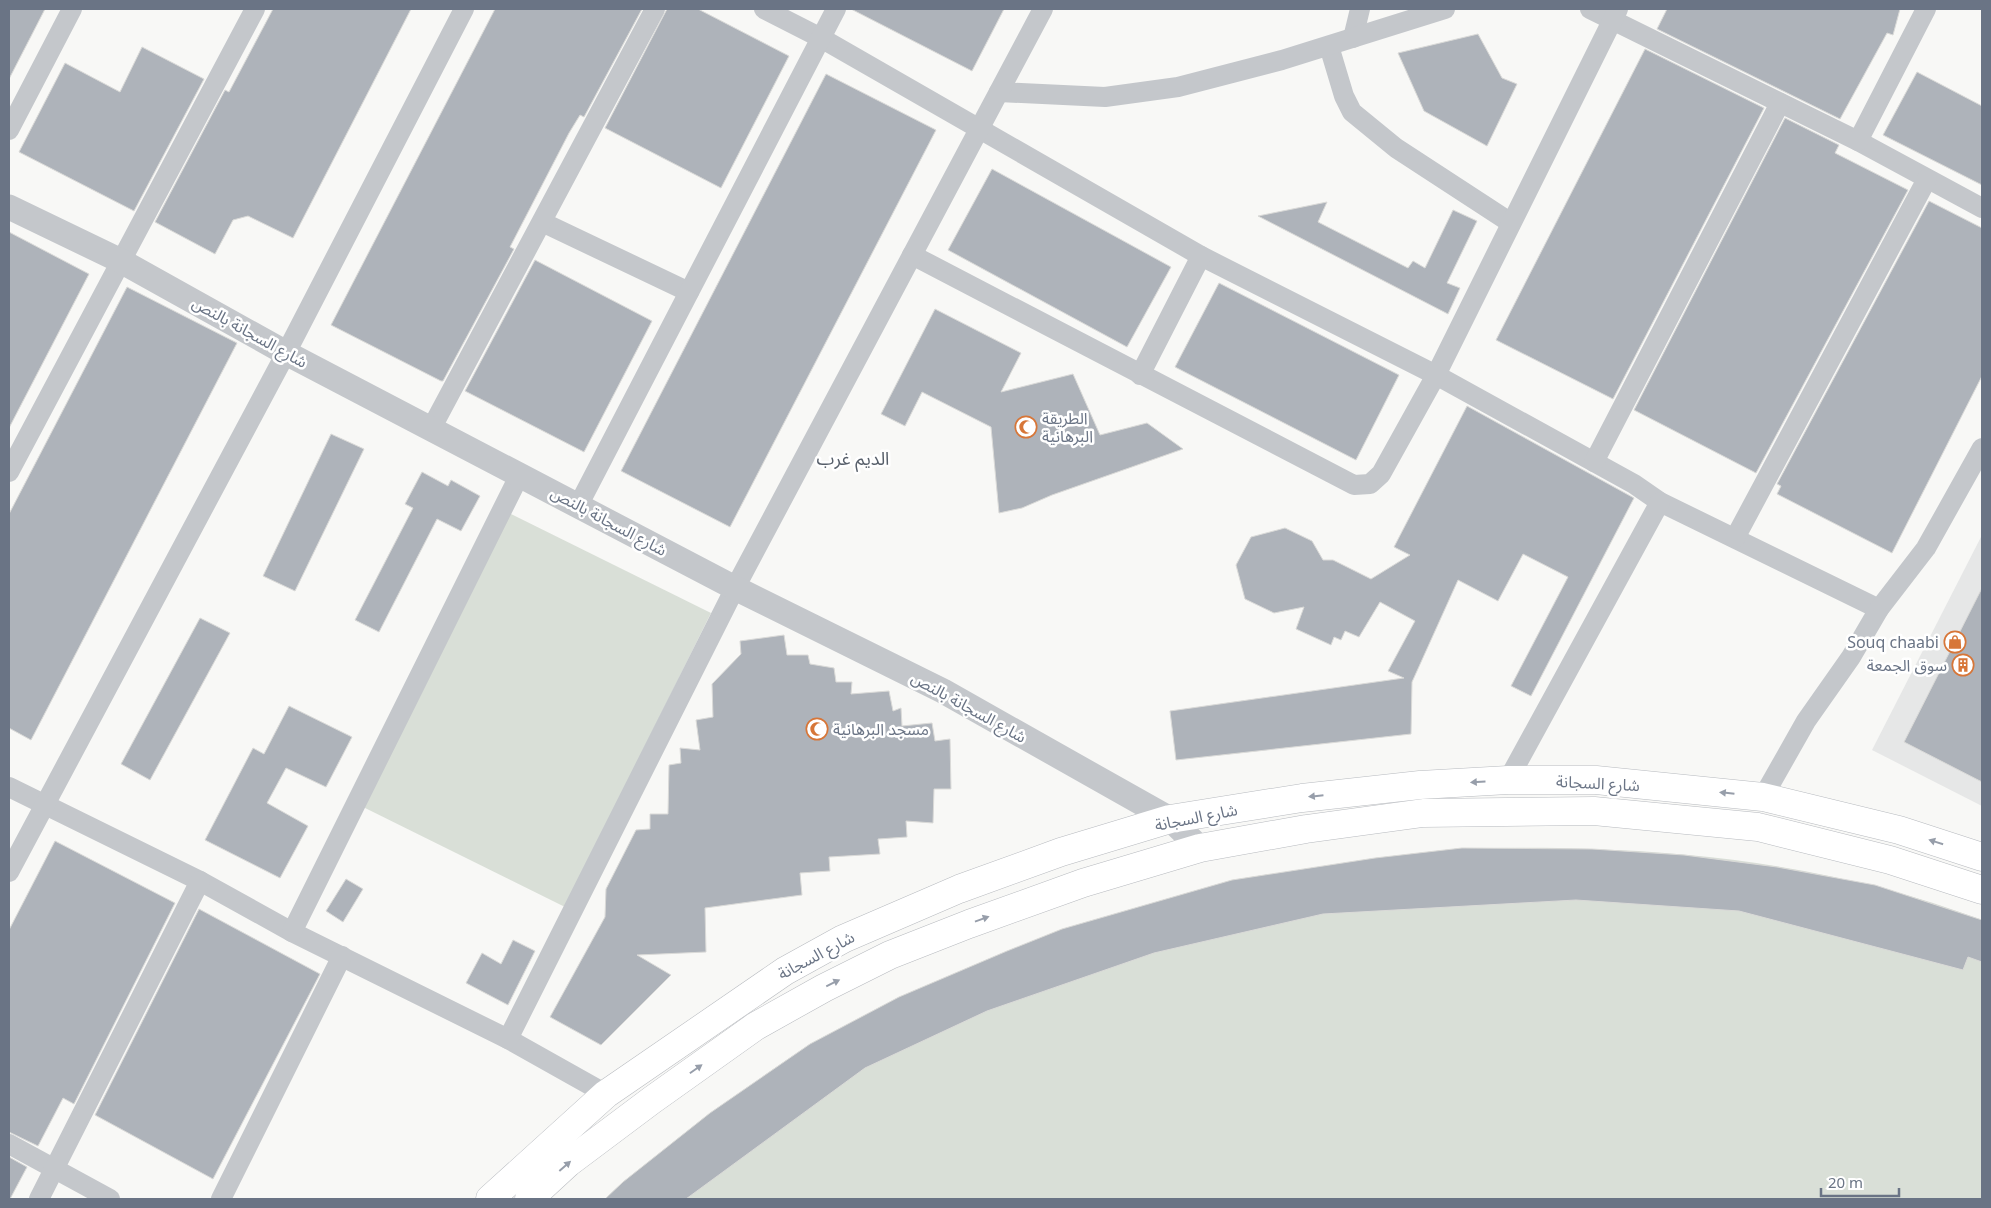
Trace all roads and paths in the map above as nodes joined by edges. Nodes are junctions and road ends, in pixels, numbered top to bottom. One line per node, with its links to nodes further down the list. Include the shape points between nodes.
1 (72, 9): 18 (street)
2 (255, 9): 28 (street)
3 (464, 9): 30 (street)
4 (655, 9): 24 (street)
5 (764, 9): 13 (street)
6 (836, 9): 13 (street)
7 (1043, 9): 16 (street)
8 (1360, 9): 14 (street)
9 (1446, 9): 14 (street)
10 (1590, 9): 12 (street)
11 (1926, 9): 20 (street)
12 (1616, 14): 17 (street); 25 (street)
13 (821, 38): 19 (street); 29 (street)
14 (1353, 38): 15 (street)
15 (1328, 46): 16 (street, via 1213,79 1154,92 1104,97); 25 (street, via 1352,112 1396,148)
16 (998, 92): 19 (street)
17 (1780, 103): 20 (street); 35 (street)
18 (9, 130)
19 (979, 131): 26 (street); 27 (street)
20 (1858, 141): 21 (street)
21 (1927, 179): 23 (street); 40 (street)
22 (9, 207): 28 (street, شارع السجانة بالنص)
23 (1982, 208)
24 (542, 222): 29 (street); 33 (street)
25 (1511, 223): 32 (street)
26 (912, 255): 31 (street); 41 (street)
27 (1201, 256): 31 (street); 32 (street)
28 (121, 261): 30 (street, شارع السجانة بالنص); 36 (street)
29 (689, 292): 39 (street)
30 (286, 352): 33 (street, شارع السجانة بالنص); 46 (street)
31 (1140, 375): 32 (street, via 1354,485 1370,484 1381,474)
32 (1436, 375): 35 (street)
33 (431, 429): 37 (street, شارع السجانة بالنص)
34 (1982, 448): 42 (street, via 1926,548)
35 (1594, 462): 38 (street)
36 (9, 472)
37 (520, 474): 39 (street, شارع السجانة بالنص); 53 (street)
38 (1660, 502): 40 (street); 43 (street)
39 (578, 506): 41 (street, شارع السجانة بالنص)
40 (1735, 538): 42 (street)
41 (735, 588): 47 (street, شارع السجانة بالنص, via 943,691); 55 (street)
42 (1879, 610): 45 (street, via 1806,721)
43 (1508, 780): 45 (main road, شارع السجانة, one-way to 43, via 1596,780); 47 (main road, شارع السجانة, one-way to 47, via 1420,785 1302,798)
44 (9, 787): 46 (street)
45 (1763, 797): 49 (main road, شارع السجانة, one-way to 45, via 1899,830)
46 (45, 804): 50 (street); 51 (street)
47 (1170, 819): 48 (street, شارع السجانة بالنص); 56 (main road, شارع السجانة, via 1061,852 959,889 843,939 776,976)
48 (1200, 848): 52 (main road, شارع السجانة, via 1423,813 1594,811 1758,827 1890,860); 63 (main road, شارع السجانة, one-way to 48, via 568,1163 652,1100 756,1026 824,988 890,955 969,924 1083,883)
49 (1982, 857)
50 (9, 872)
51 (200, 881): 53 (street); 58 (street)
52 (1982, 890)
53 (292, 932): 54 (street)
54 (342, 956): 55 (street); 62 (street)
55 (508, 1040): 56 (street)
56 (606, 1094): 59 (main road, شارع السجانة)
57 (9, 1144): 58 (street)
58 (56, 1168): 60 (street); 61 (street)
59 (495, 1193)
60 (39, 1199)
61 (110, 1199)
62 (221, 1199)
63 (529, 1199)

